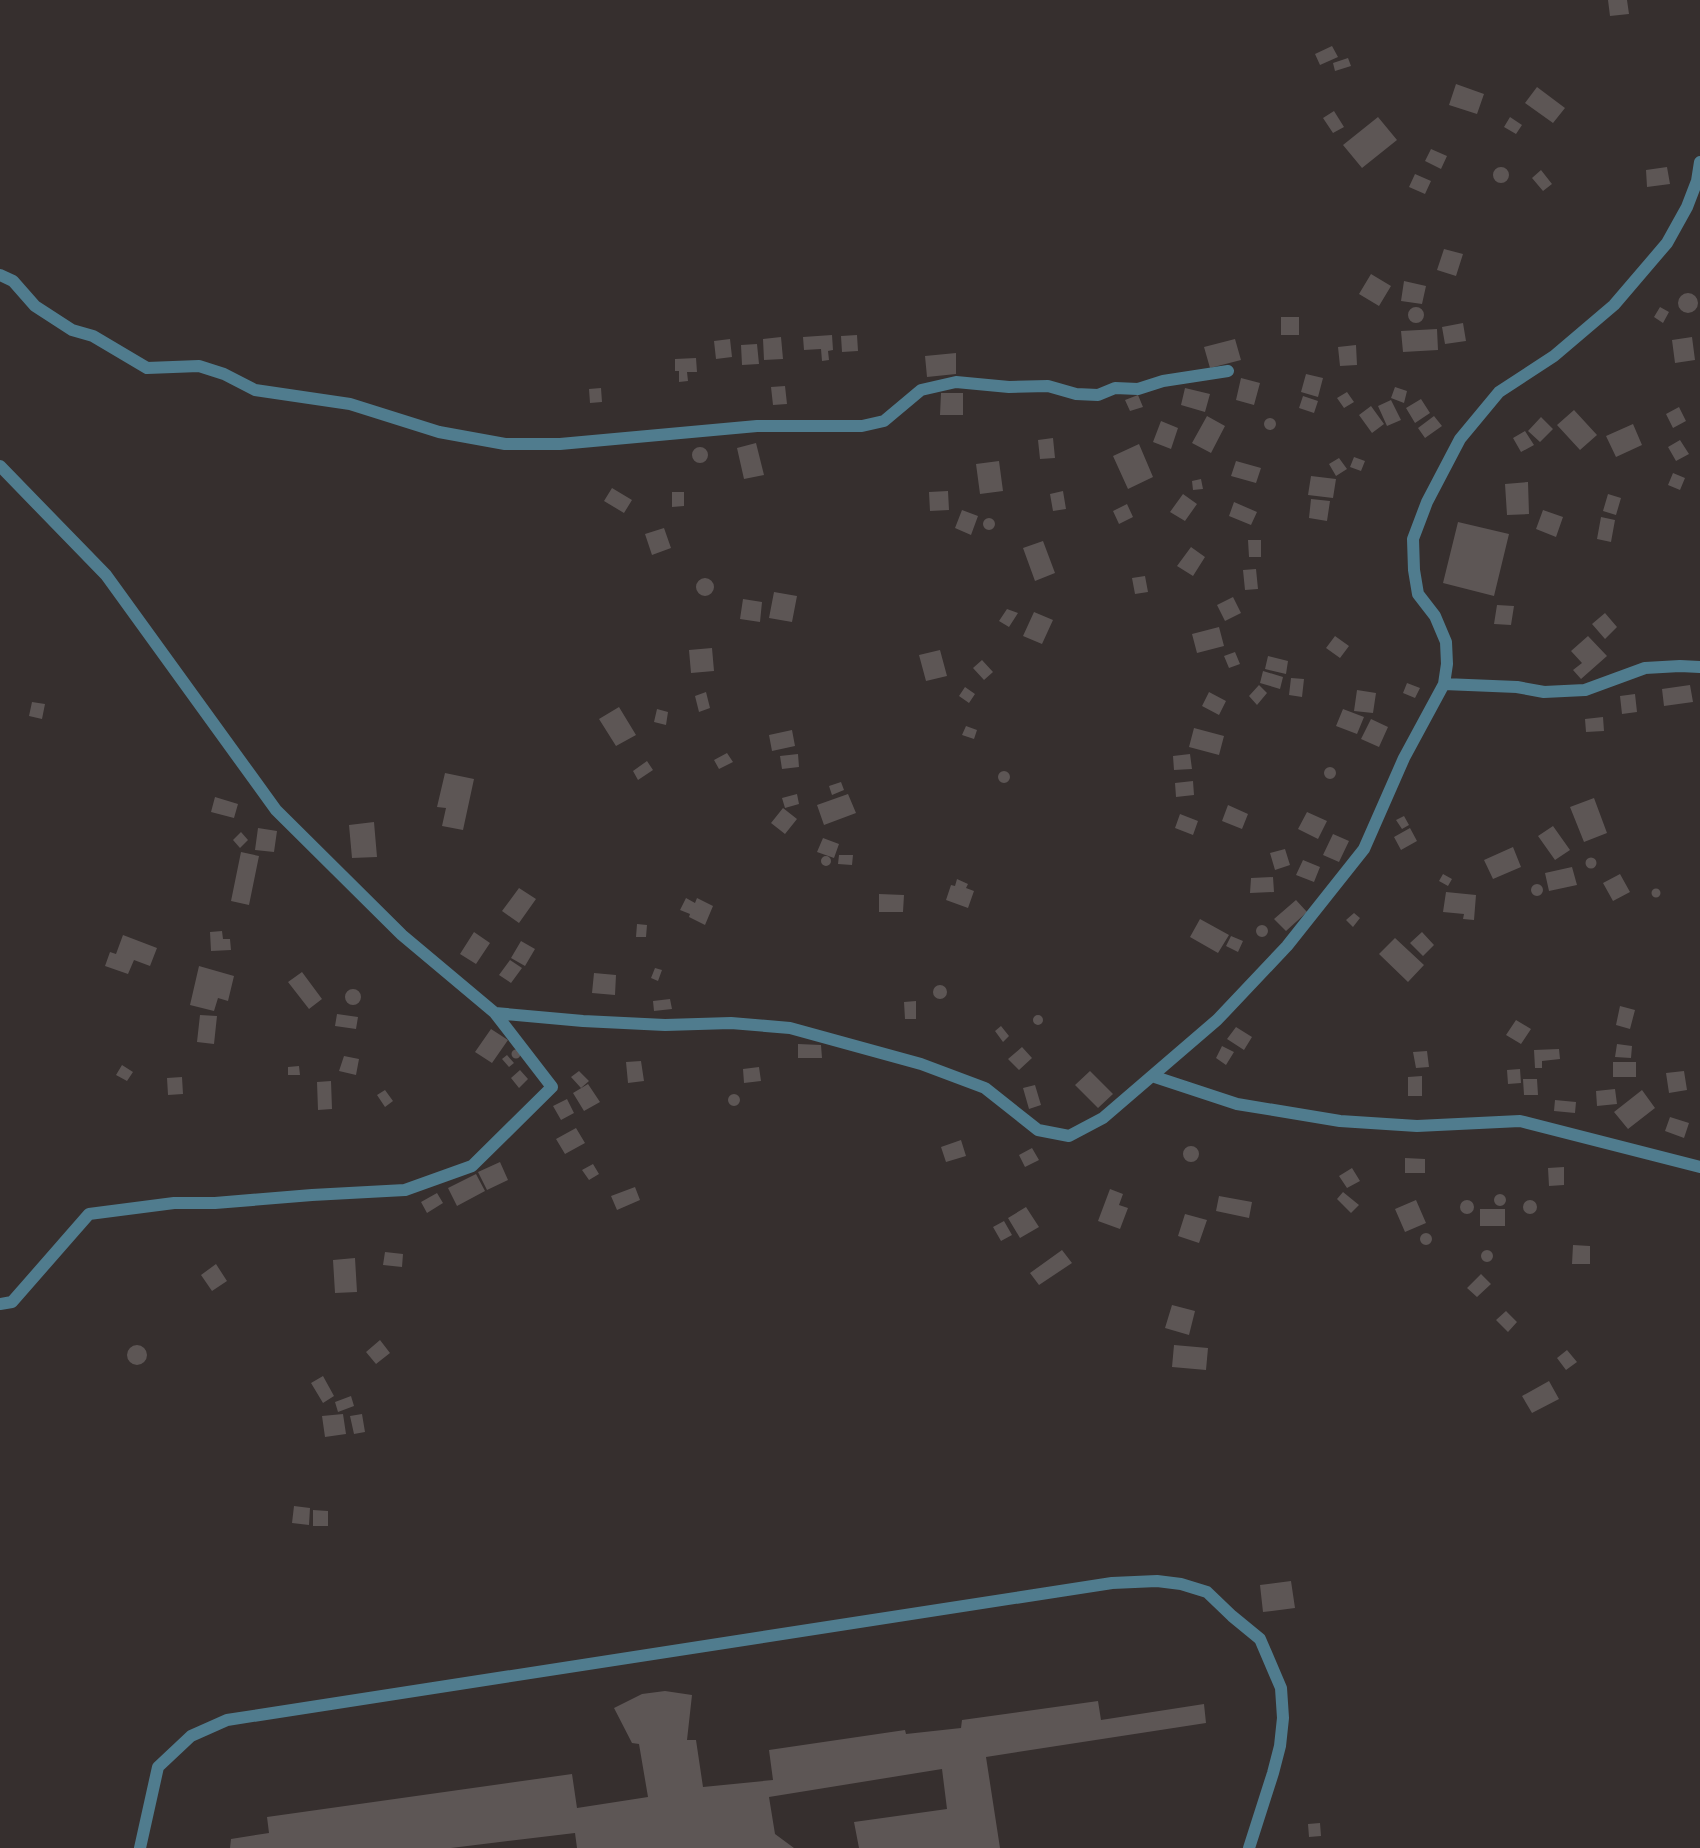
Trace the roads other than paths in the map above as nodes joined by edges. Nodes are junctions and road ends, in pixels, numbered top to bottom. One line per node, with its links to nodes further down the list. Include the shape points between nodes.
1 (1700, 162): 6 (street, via 1688,207 1667,243 1614,305 1554,356 1499,392 1460,439 1426,501 1413,539 1414,570 1418,594 1435,616 1446,642)
2 (0, 274): 3 (street, via 13,280 35,306 72,330 93,336 147,368 199,366 255,390 350,404 439,432 505,444 560,444 757,426 862,426 884,421 921,390 956,382 1048,386 1098,395 1115,388 1138,389)
3 (1228, 370)
4 (0, 466): 7 (street, via 106,574 276,810 402,935)
5 (1700, 667): 6 (street, via 1645,668 1585,690 1544,692)
6 (1444, 684): 8 (street, via 1404,758 1364,849 1287,946 1217,1020)
7 (495, 1013): 8 (street, via 583,1021 731,1023 790,1028 921,1064 985,1088 1038,1130 1069,1136 1103,1118); 10 (street, via 552,1087 471,1166 405,1190 174,1203 89,1214 12,1302)
8 (1152, 1076): 9 (street, via 1237,1104 1340,1121 1417,1126 1520,1121)
9 (1700, 1167)
10 (0, 1304)
11 (141, 1848): 12 (street, via 158,1767 191,1736 227,1720 1112,1583 1157,1581 1207,1592 1260,1639 1281,1688 1280,1746)
12 (1249, 1848)

